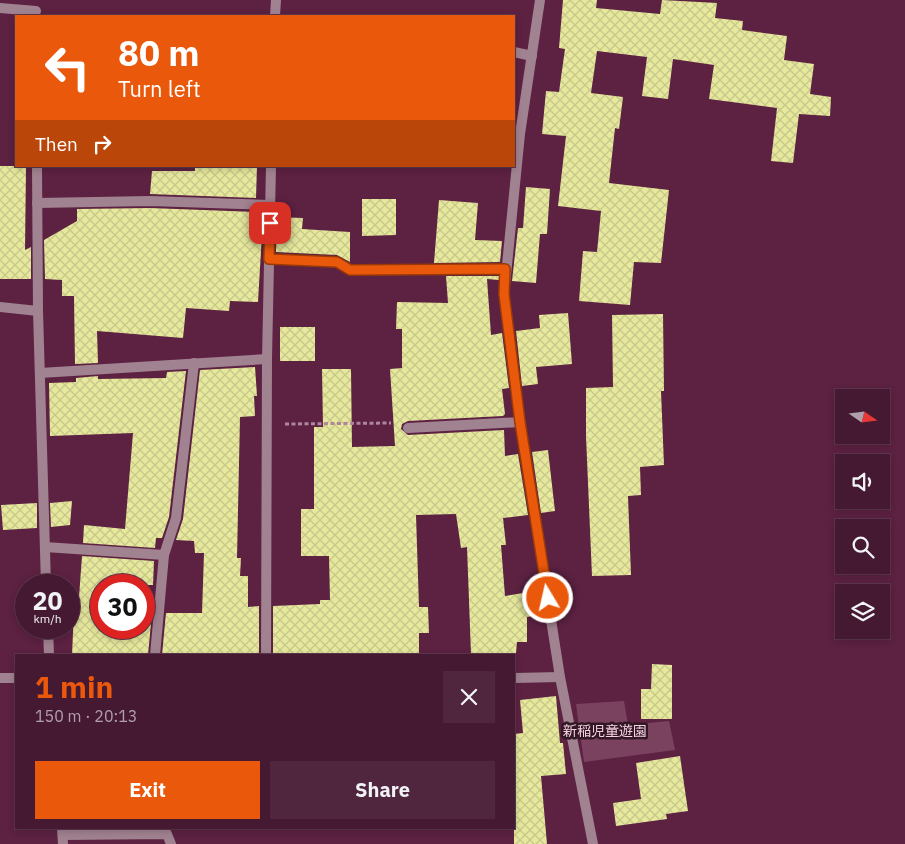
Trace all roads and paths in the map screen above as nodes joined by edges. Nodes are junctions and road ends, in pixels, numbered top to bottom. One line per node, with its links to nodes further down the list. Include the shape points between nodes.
1 (36, 0): 5 (street)
2 (276, 0): 6 (street)
3 (540, 0): 8 (street)
4 (0, 8): 5 (street)
5 (36, 14)
6 (275, 15)
7 (515, 52): 8 (street)
8 (532, 56): 14 (street)
9 (37, 167): 11 (street)
10 (271, 167): 12 (street)
11 (37, 203): 12 (street, via 150,201); 16 (street)
12 (270, 206): 13 (street)
13 (269, 259): 14 (street, via 337,262 350,270); 17 (street)
14 (505, 269): 20 (street, via 504,294)
15 (0, 307): 16 (street)
16 (38, 311): 19 (street)
17 (267, 359): 18 (street); 21 (street)
18 (194, 363): 19 (street); 24 (street, via 176,518)
19 (40, 373): 23 (street)
20 (520, 422): 22 (street); 30 (street)
21 (268, 424): 22 (path, via 400,424); 29 (street)
22 (408, 428)
23 (45, 548): 24 (street); 25 (street)
24 (164, 555): 28 (street)
25 (46, 574)
26 (48, 639): 27 (street)
27 (48, 654)
28 (156, 654)
29 (266, 654)
30 (560, 677): 33 (street); 36 (street)
31 (0, 678): 32 (street)
32 (15, 678)
33 (515, 678)
34 (63, 835): 35 (street, via 167,834)
35 (171, 844)
36 (593, 844)

